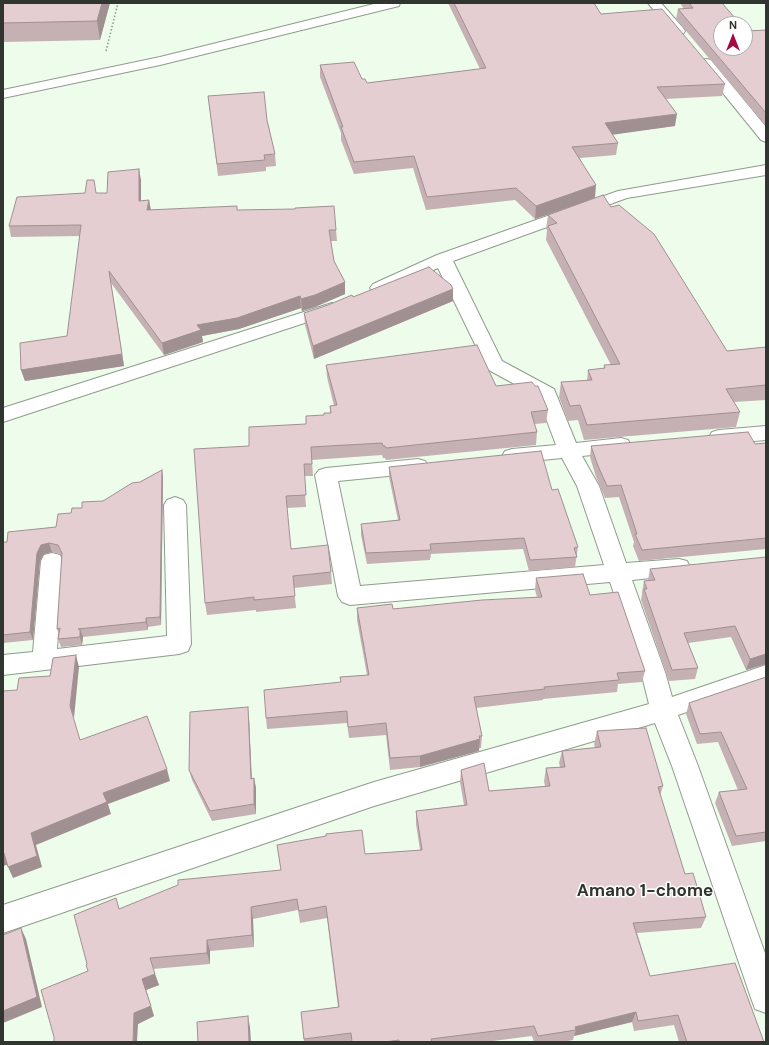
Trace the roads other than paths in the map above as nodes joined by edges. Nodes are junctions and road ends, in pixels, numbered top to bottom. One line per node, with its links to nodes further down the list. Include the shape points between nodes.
1 (394, 3): 5 (street, via 269,35)
2 (654, 3): 3 (street)
3 (688, 42)
4 (698, 54): 6 (street)
5 (3, 94)
6 (766, 137)
7 (766, 170): 8 (street, via 624,194)
8 (444, 259): 9 (street, via 322,312); 13 (street, via 494,365 547,393)
9 (3, 415)
10 (766, 433): 11 (street)
11 (703, 438)
12 (639, 444): 13 (street)
13 (568, 450): 14 (street); 19 (street, via 588,486)
14 (490, 458)
15 (435, 464): 19 (street, via 326,476 350,596)
16 (175, 505): 20 (street, via 179,644)
17 (52, 561): 20 (street)
18 (696, 565): 19 (street)
19 (619, 573): 23 (street, via 653,672)
20 (44, 660): 21 (street)
21 (3, 665)
22 (766, 675): 23 (street)
23 (663, 710): 24 (street, via 374,794); 25 (street)
24 (3, 919)
25 (766, 998)

